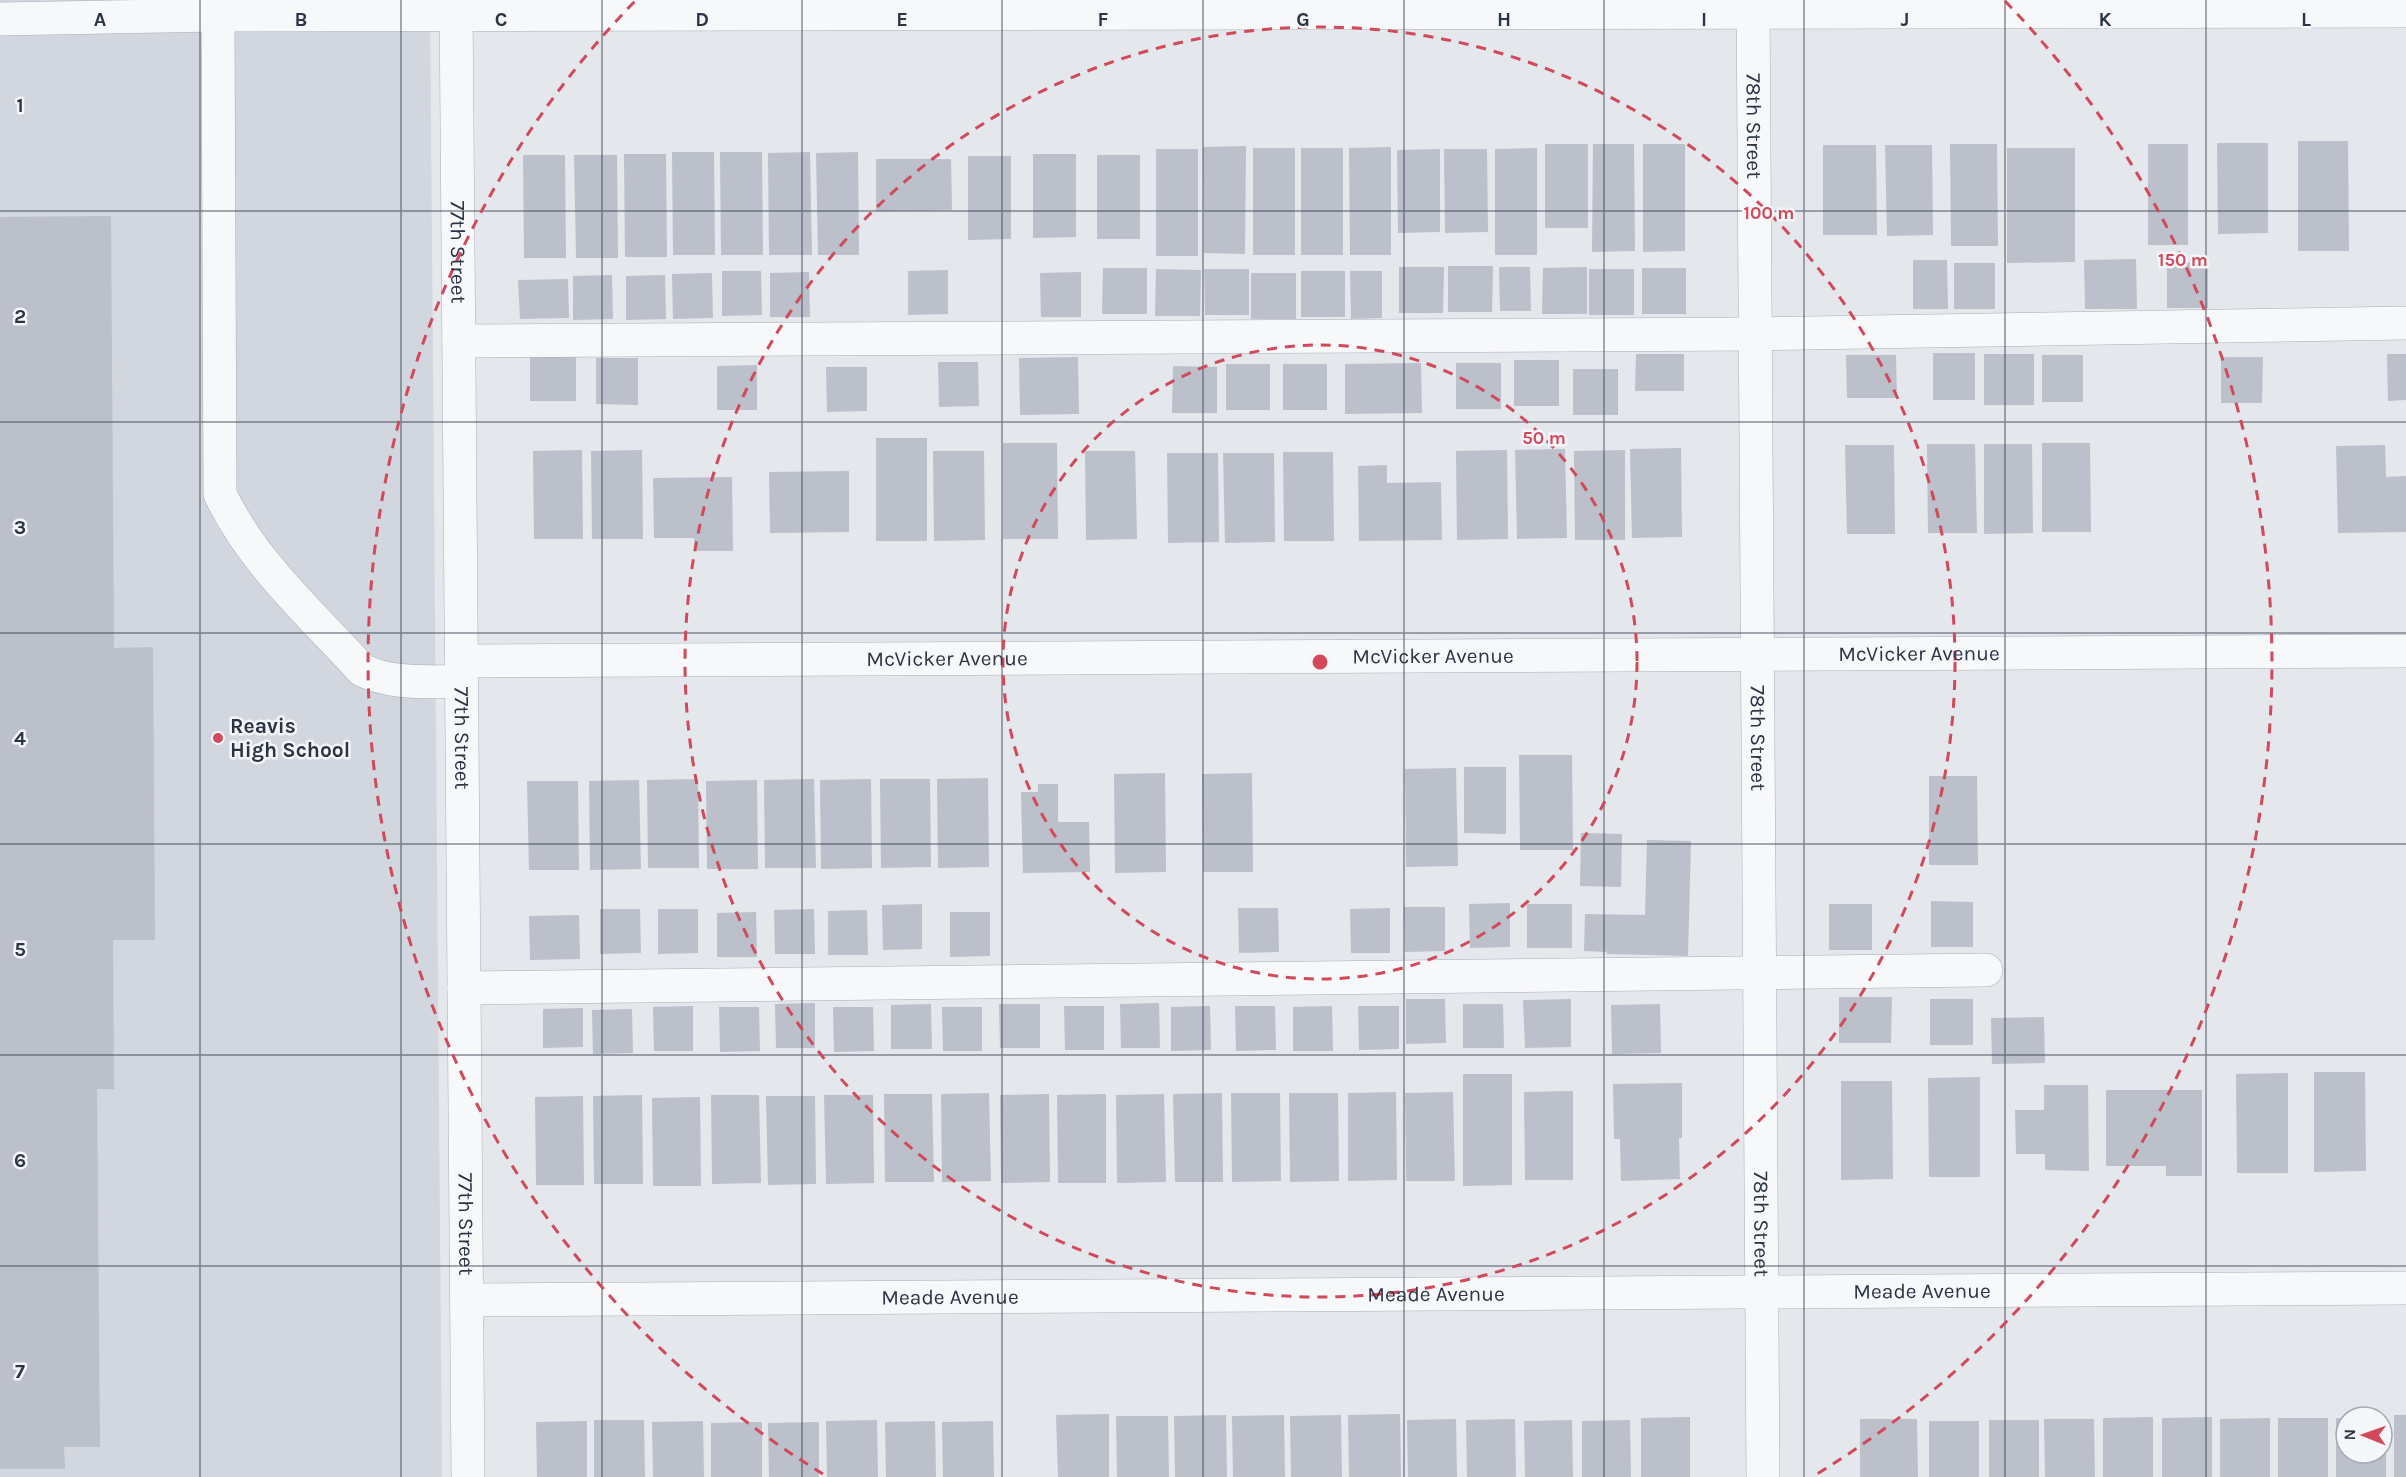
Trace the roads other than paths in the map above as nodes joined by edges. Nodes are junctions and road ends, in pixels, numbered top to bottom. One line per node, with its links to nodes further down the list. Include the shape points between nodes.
1 (1754, 6): 2 (street); 4 (street); 8 (street, 78th Street)
2 (456, 7): 3 (street); 9 (street, 77th Street)
3 (378, 8): 5 (street)
4 (2406, 11)
5 (218, 15): 6 (street); 12 (street, McVicker Avenue, via 220,494 231,519 260,558 362,670 392,681)
6 (0, 19)
7 (2406, 323): 8 (street)
8 (1755, 334): 9 (street); 11 (street, 78th Street)
9 (459, 341): 12 (street, 77th Street)
10 (2406, 651): 11 (street, McVicker Avenue)
11 (1756, 654): 12 (street, McVicker Avenue); 14 (street, 78th Street)
12 (461, 671): 15 (street, 77th Street)
13 (1986, 970): 14 (street)
14 (1759, 973): 15 (street); 17 (street, 78th Street)
15 (464, 988): 18 (street, 77th Street)
16 (2406, 1288): 17 (street, Meade Avenue)
17 (1762, 1292): 18 (street, Meade Avenue); 20 (street, 78th Street)
18 (467, 1300): 19 (street, 77th Street)
19 (468, 1477)
20 (1763, 1477)

